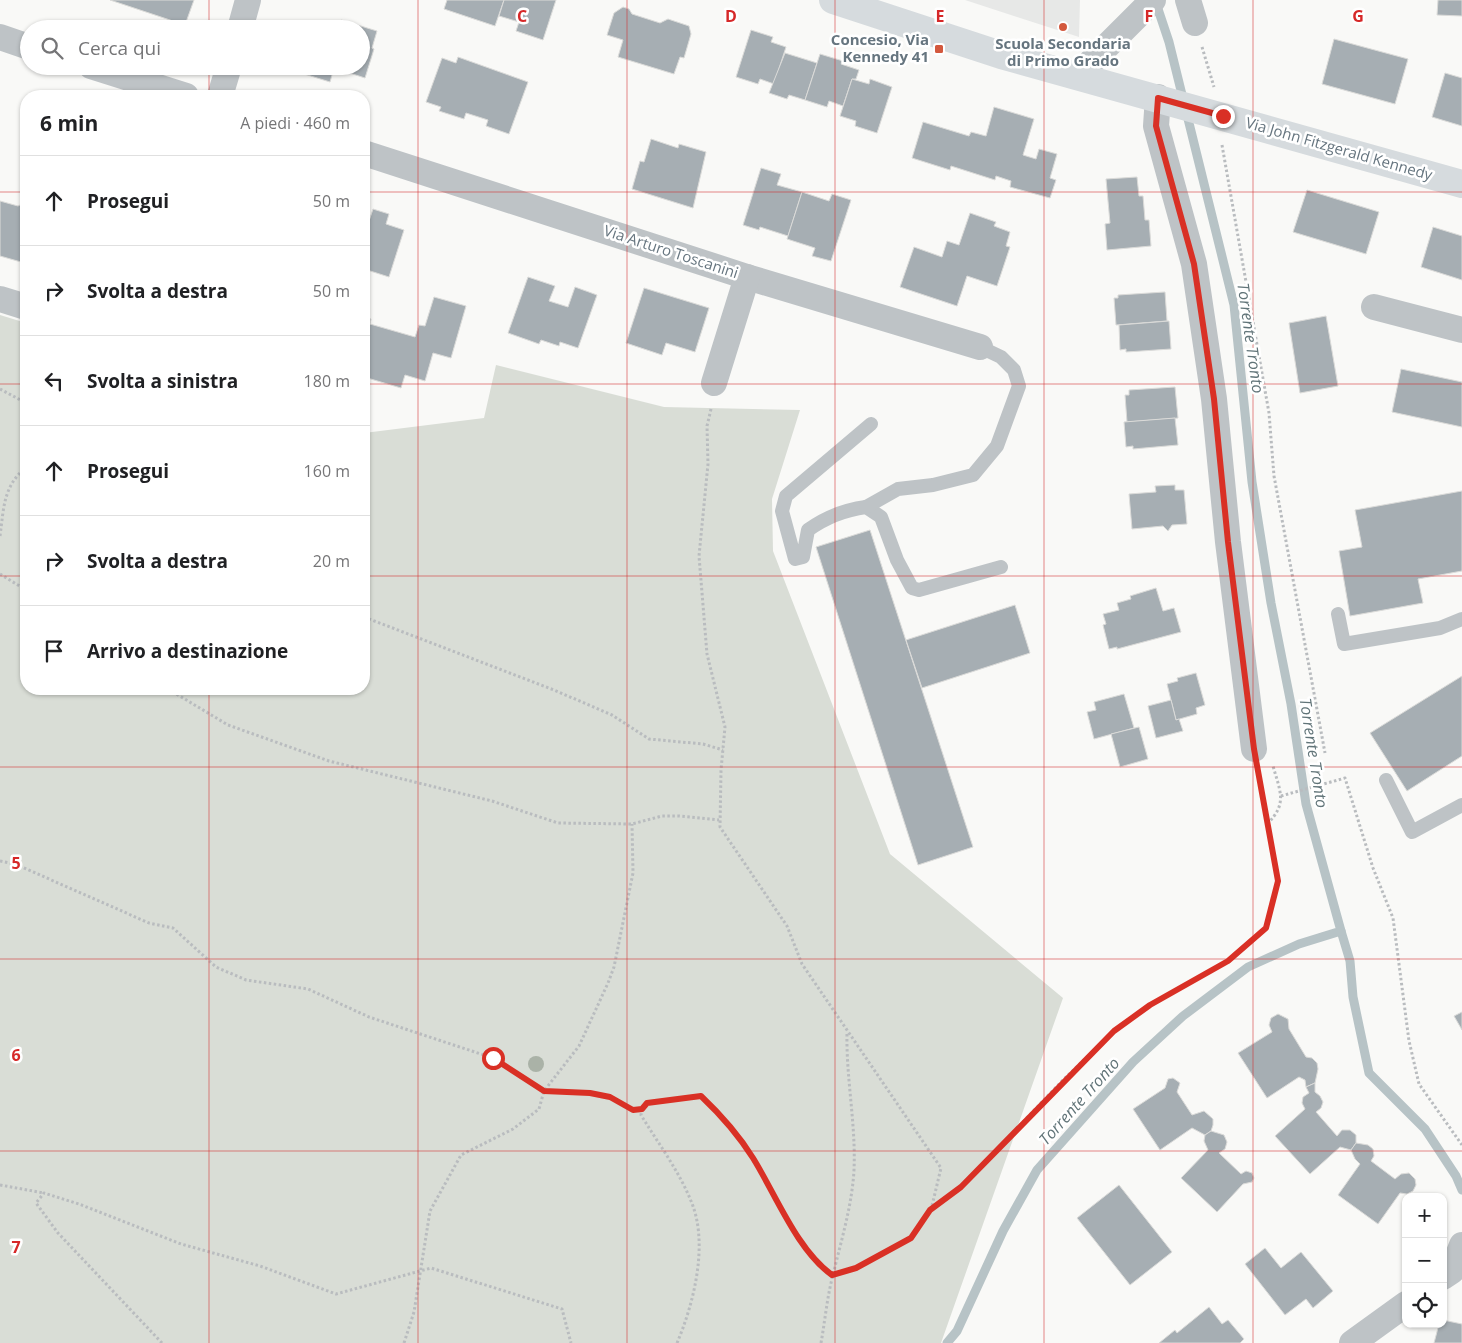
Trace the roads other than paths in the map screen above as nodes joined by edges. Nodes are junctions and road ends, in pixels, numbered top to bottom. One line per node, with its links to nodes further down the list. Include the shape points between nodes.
1 (248, 0): 4 (street)
2 (833, 0): 9 (street, Via John Fitzgerald Kennedy, via 1001,55)
3 (1147, 6): 9 (street)
4 (242, 20)
5 (0, 38): 6 (street)
6 (20, 44)
7 (120, 75): 10 (street)
8 (226, 75): 11 (street)
9 (1077, 76): 12 (street, Via John Fitzgerald Kennedy)
10 (167, 90)
11 (222, 90)
12 (1162, 98): 14 (street, Via John Fitzgerald Kennedy); 27 (street, via 1156,126 1194,264 1214,399)
13 (370, 155): 15 (street, Via Arturo Toscanini)
14 (1462, 184)
15 (747, 276): 20 (street, Via Arturo Toscanini); 21 (street)
16 (0, 299): 17 (street)
17 (20, 305)
18 (1374, 307): 19 (street)
19 (1462, 330)
20 (980, 347): 23 (lane, via 1002,356 1014,370 1019,386 997,446 973,475 898,489)
21 (714, 384)
22 (871, 424): 23 (lane, via 786,496 782,511 795,559 803,558 808,530 823,519)
23 (866, 507): 24 (lane, via 881,517 897,560 912,588 919,590)
24 (1001, 567)
25 (1338, 614): 26 (lane, via 1344,644 1440,628)
26 (1462, 619)
27 (1254, 749)
28 (1386, 780): 29 (lane, via 1412,832)
29 (1462, 804)
30 (1462, 1245): 31 (street, via 1452,1270)
31 (1447, 1274)
32 (1402, 1307): 33 (street)
33 (1352, 1343)

